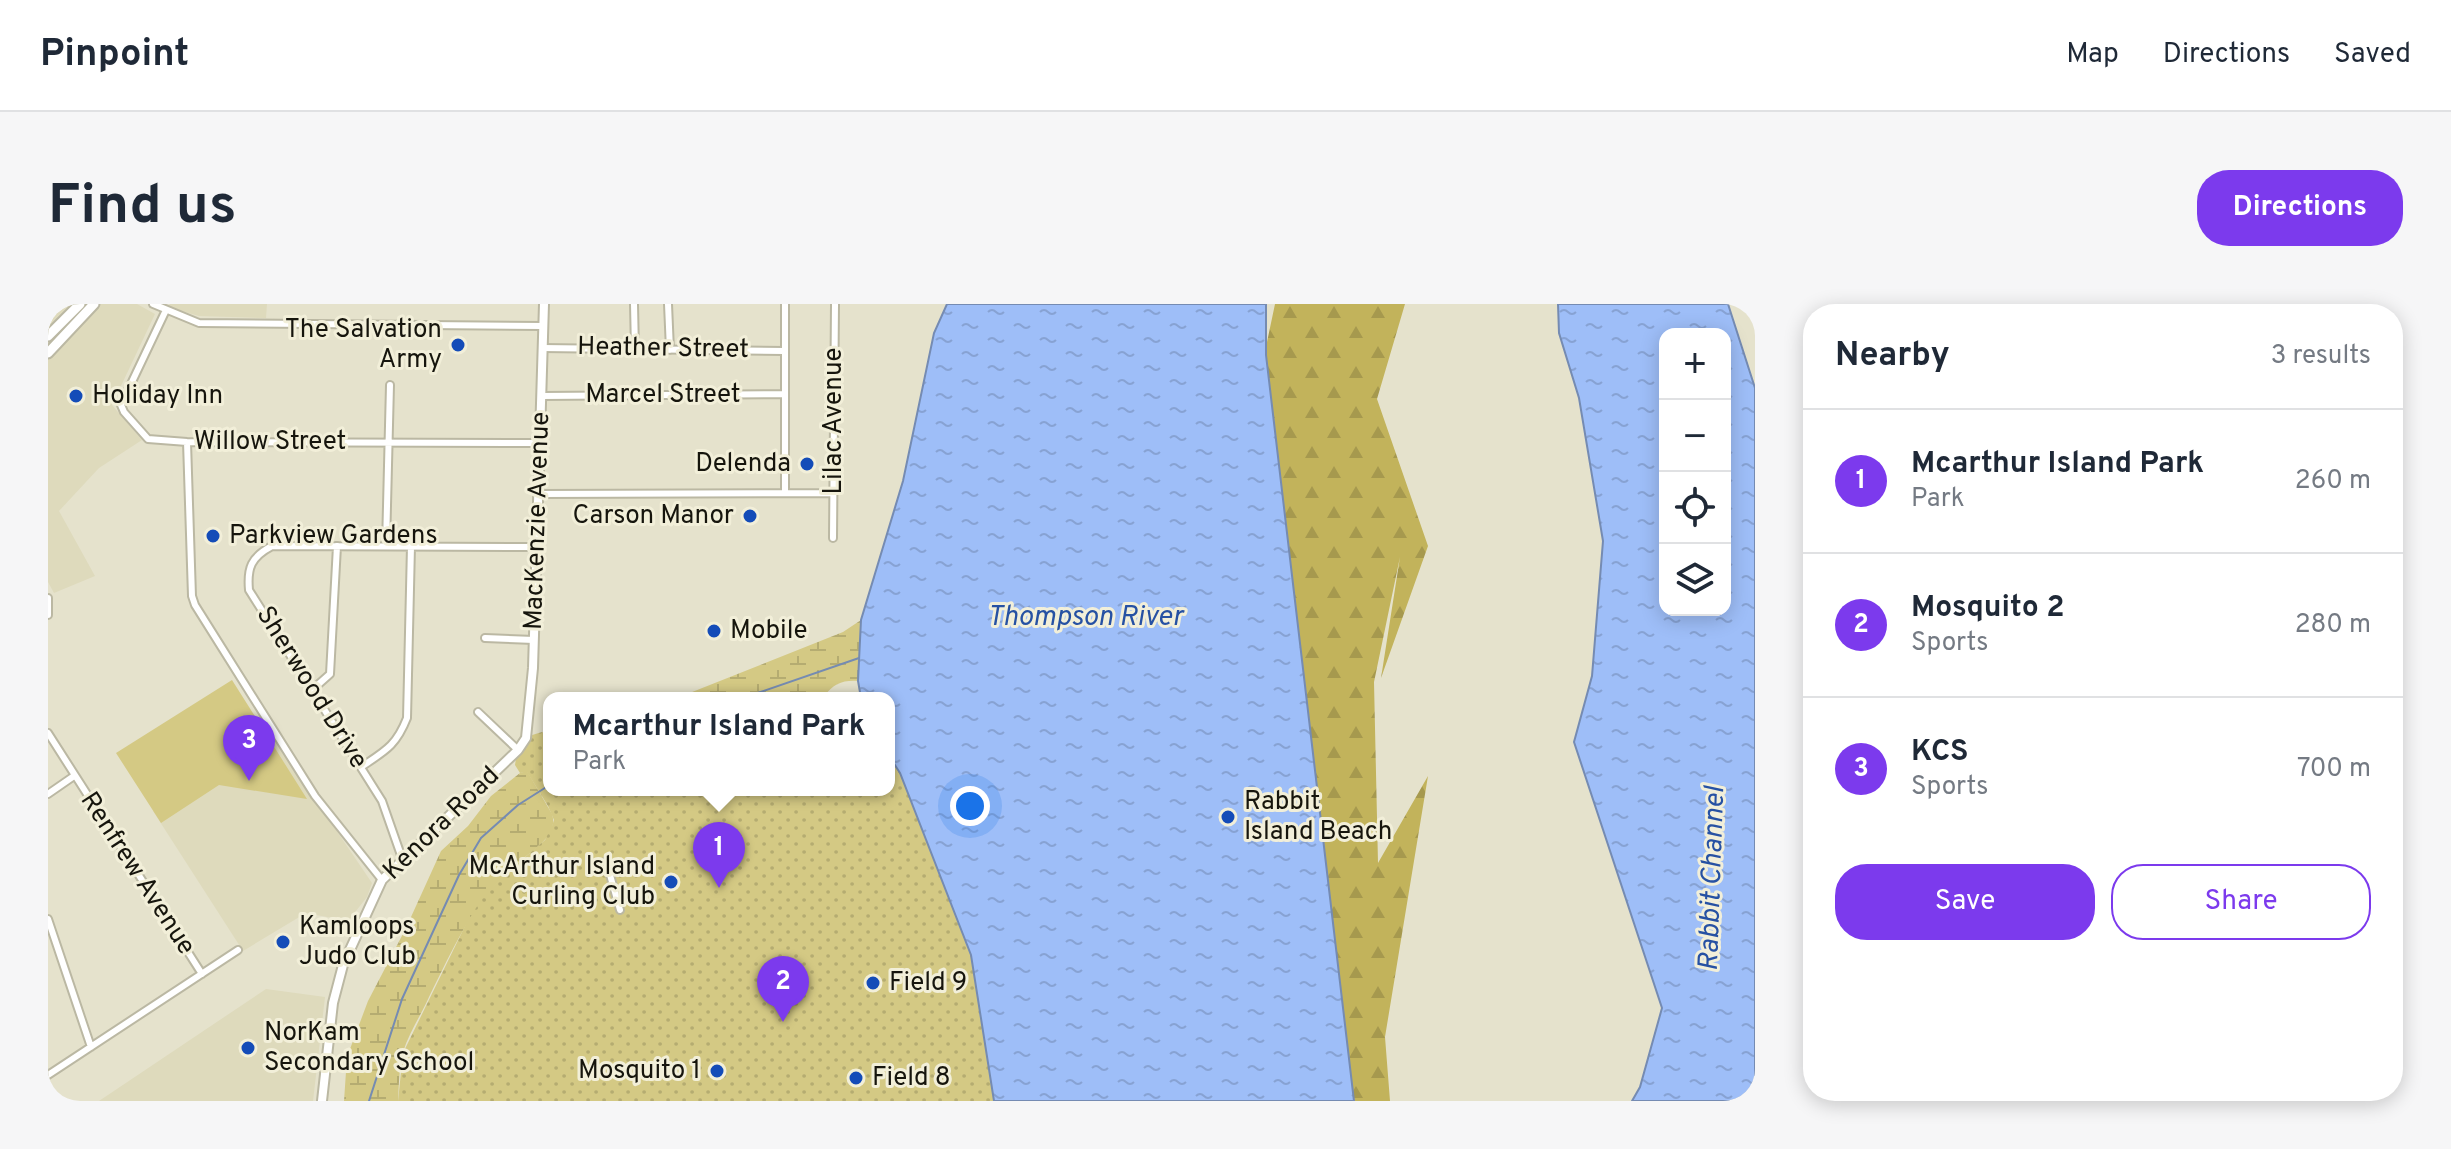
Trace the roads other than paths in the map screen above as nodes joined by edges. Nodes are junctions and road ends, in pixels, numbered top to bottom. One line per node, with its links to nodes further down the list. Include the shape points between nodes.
1 (80, 304): 11 (main road)
2 (94, 304): 16 (main road)
3 (153, 304): 9 (street)
4 (544, 304): 10 (street, MacKenzie Avenue)
5 (634, 304): 13 (street)
6 (668, 304): 14 (street)
7 (785, 304): 15 (street)
8 (835, 304): 24 (street, Lilac Avenue)
9 (166, 310): 10 (street, via 199,323); 20 (street, Willow Street, via 121,405 148,439)
10 (543, 326): 12 (street, MacKenzie Avenue)
11 (48, 336)
12 (542, 348): 13 (street, Heather Street); 19 (street, MacKenzie Avenue)
13 (635, 350): 14 (street, Heather Street)
14 (670, 350): 15 (street, Heather Street)
15 (784, 351): 18 (street)
16 (48, 353)
17 (390, 385): 21 (street)
18 (784, 394): 19 (street, Marcel Street); 23 (street)
19 (542, 396): 22 (street, MacKenzie Avenue)
20 (187, 442): 21 (street, Willow Street); 45 (street, via 195,605 315,796)
21 (389, 442): 22 (street, Willow Street); 28 (street)
22 (541, 443): 25 (street, MacKenzie Avenue)
23 (785, 493): 24 (street); 25 (street)
24 (834, 493): 26 (street, Lilac Avenue)
25 (539, 494): 30 (street, MacKenzie Avenue)
26 (833, 538)
27 (337, 546): 28 (street, Sherwood Drive); 35 (street, via 330,674); 35 (street, Sherwood Drive, via 272,546 258,554 247,574 249,590)
28 (386, 546): 29 (street, Sherwood Drive)
29 (411, 546): 30 (street, Sherwood Drive); 40 (street, via 407,718 390,748)
30 (538, 547): 34 (street, MacKenzie Avenue)
31 (48, 598): 32 (street)
32 (48, 615)
33 (485, 638): 34 (street)
34 (534, 640): 38 (street, MacKenzie Avenue)
35 (312, 690): 40 (street, Sherwood Drive)
36 (478, 712): 39 (street)
37 (48, 733): 41 (street, Renfrew Avenue)
38 (526, 738): 39 (street, Kenora Road)
39 (518, 750): 43 (street, Kenora Road)
40 (361, 767): 43 (street, Sherwood Drive, via 382,801)
41 (74, 776): 42 (street); 49 (street, Renfrew Avenue)
42 (48, 794)
43 (403, 861): 45 (street, Kenora Road)
44 (606, 861): 46 (street)
45 (382, 880): 52 (street, Kenora Road, via 343,965 333,1003)
46 (620, 910)
47 (48, 919): 50 (street)
48 (238, 950): 49 (street)
49 (202, 974): 50 (street)
50 (91, 1047): 51 (street)
51 (48, 1075)
52 (322, 1101)

